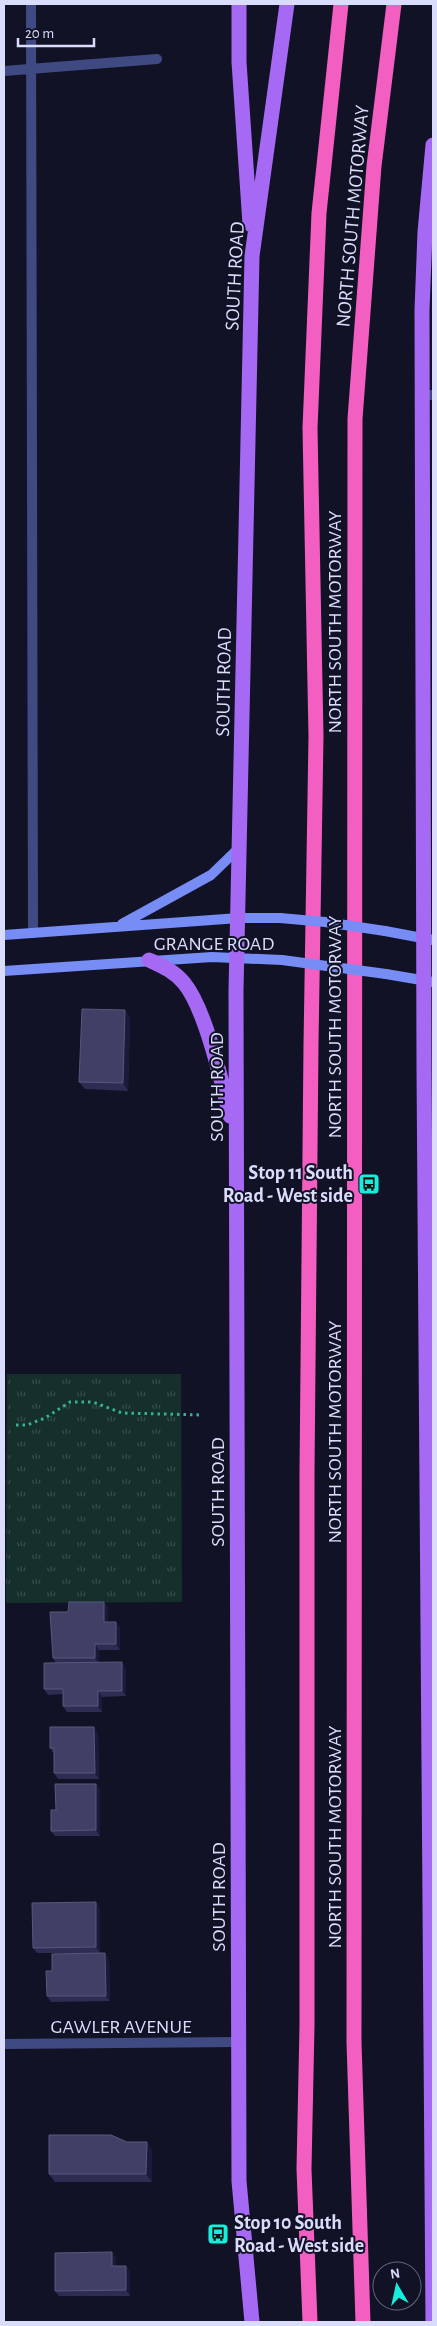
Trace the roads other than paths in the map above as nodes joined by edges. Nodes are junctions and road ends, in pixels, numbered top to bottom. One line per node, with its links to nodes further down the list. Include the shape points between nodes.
1 (31, 4): 7 (street)
2 (239, 4): 10 (main road, via 239,62)
3 (287, 4): 10 (main road, SOUTH ROAD)
4 (341, 4): 30 (highway, NORTH SOUTH MOTORWAY, via 319,213 310,428 316,736 310,1064 304,2169)
5 (394, 4): 31 (highway, NORTH SOUTH MOTORWAY, via 374,166 355,419 354,2042)
6 (158, 59): 7 (street)
7 (31, 70): 8 (street); 17 (street)
8 (4, 71)
9 (433, 145): 11 (main road, via 425,232)
10 (252, 256): 14 (main road, SOUTH ROAD)
11 (428, 395): 12 (main road)
12 (424, 769): 13 (main road); 19 (main road)
13 (433, 801)
14 (240, 847): 15 (main road, SOUTH ROAD); 16 (main road, via 212,875)
15 (239, 918): 16 (main road, GRANGE ROAD); 19 (main road, GRANGE ROAD, bridge, via 325,922); 20 (main road, SOUTH ROAD)
16 (119, 926): 17 (main road, GRANGE ROAD)
17 (33, 933): 18 (main road, GRANGE ROAD)
18 (4, 935)
19 (429, 939): 23 (main road)
20 (238, 957): 21 (main road, GRANGE ROAD); 23 (main road, GRANGE ROAD, bridge, via 282,960); 26 (main road, SOUTH ROAD)
21 (149, 960): 22 (main road, GRANGE ROAD); 26 (main road, via 178,977 192,995 220,1075)
22 (4, 970)
23 (429, 981): 25 (main road)
24 (433, 1055): 25 (main road)
25 (424, 1068): 32 (main road)
26 (236, 1139): 27 (main road, SOUTH ROAD)
27 (238, 2042): 28 (street, GAWLER AVENUE); 29 (main road, SOUTH ROAD, via 239,2181)
28 (4, 2044)
29 (252, 2322)
30 (310, 2322)
31 (363, 2322)
32 (433, 2322)

